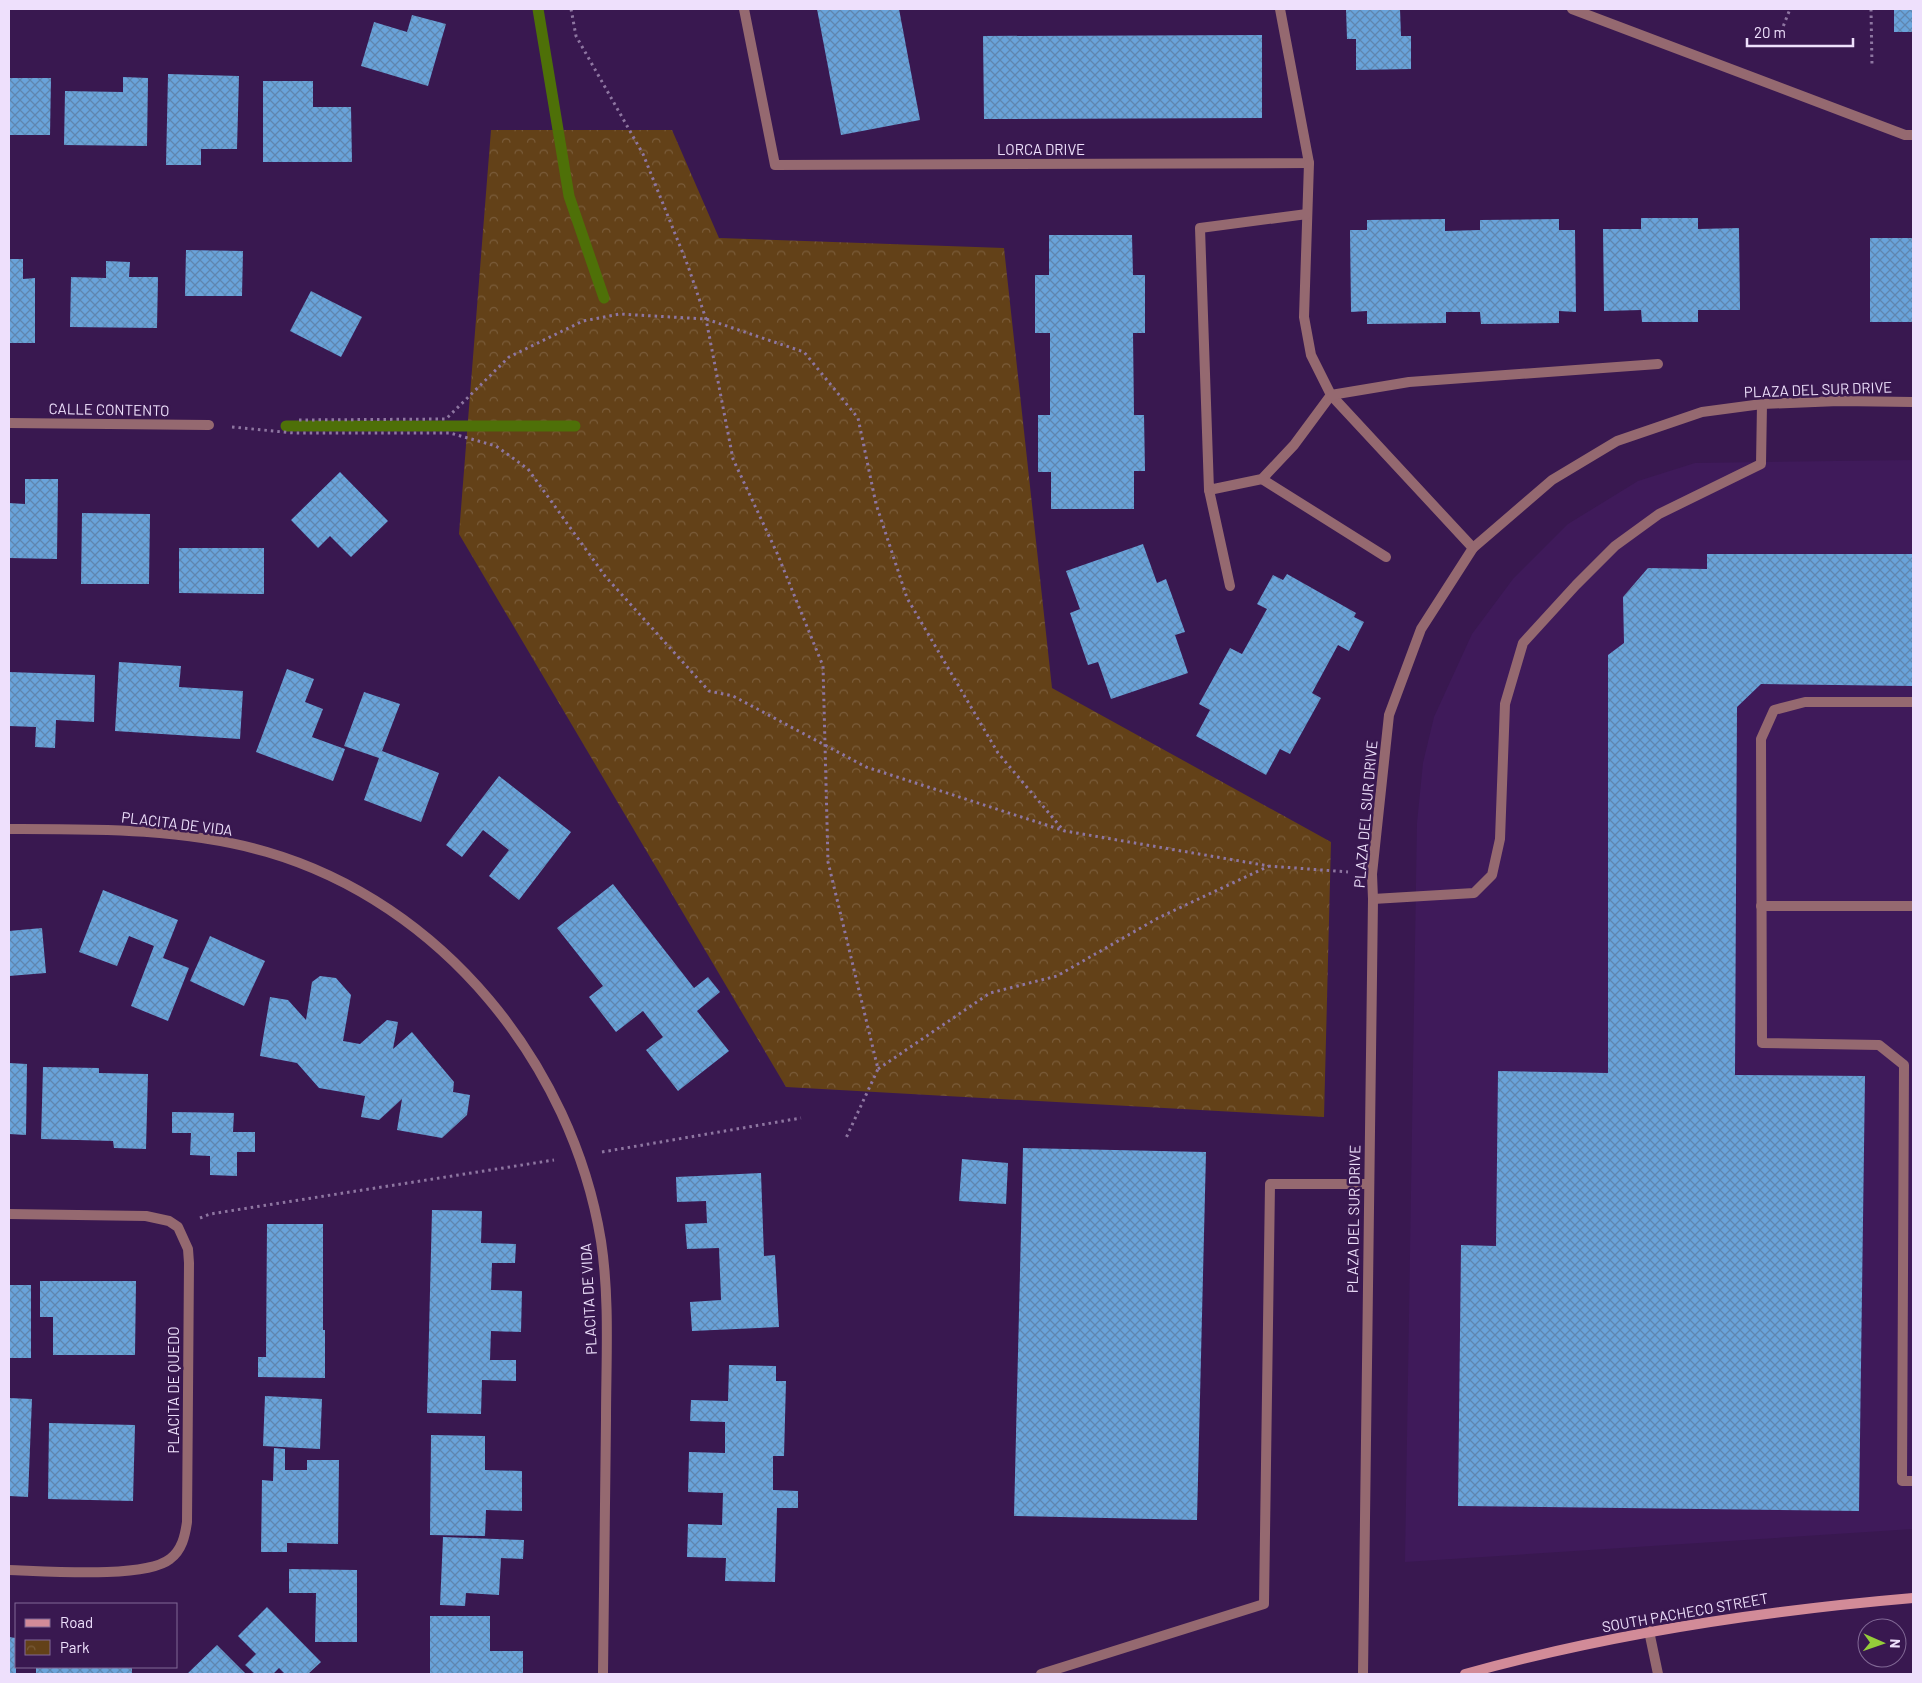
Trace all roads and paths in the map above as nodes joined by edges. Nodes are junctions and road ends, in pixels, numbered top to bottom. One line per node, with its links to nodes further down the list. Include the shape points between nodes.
1 (570, 9): 12 (path, via 576,36 643,154)
2 (744, 9): 10 (street, LORCA DRIVE, via 775,165)
3 (1280, 9): 10 (street)
4 (1572, 9): 9 (street)
5 (1790, 9): 7 (path)
6 (1871, 9): 8 (path)
7 (1781, 32)
8 (1872, 66)
9 (1913, 135)
10 (1309, 163): 11 (street)
11 (1307, 214): 14 (street, via 1304,317 1311,355); 21 (street, via 1200,228)
12 (706, 319): 17 (path, via 620,314 583,321 509,357 446,419); 26 (path, via 734,459 823,666); 28 (path, via 804,352 858,418 876,504 907,598 998,753)
13 (1658, 364): 14 (street, via 1409,382)
14 (1331, 395): 20 (street, via 1294,445); 22 (street)
15 (1913, 402): 16 (street, PLAZA DEL SUR DRIVE)
16 (1762, 404): 22 (street, PLAZA DEL SUR DRIVE, via 1702,412 1617,441 1552,480); 31 (street, via 1762,464 1659,514 1615,546 1523,643 1505,704 1500,839 1492,875 1474,893)
17 (300, 420)
18 (9, 423): 19 (street, CALLE CONTENTO)
19 (209, 425): 26 (path, via 294,433 450,433 496,446 528,468 605,576 709,691 734,696)
20 (1262, 479): 21 (street); 23 (street)
21 (1209, 490): 24 (street)
22 (1473, 548): 30 (street, PLAZA DEL SUR DRIVE, via 1421,629 1389,715)
23 (1386, 557)
24 (1230, 586)
25 (1913, 702): 32 (street, via 1805,702 1774,710 1761,739)
26 (827, 747): 28 (path, via 866,767); 34 (path, via 828,862)
27 (9, 829): 37 (street, PLACITA DE VIDA, via 142,832 213,840 276,855 362,893 406,921 444,952 510,1024 557,1103)
28 (1065, 831): 29 (path)
29 (1269, 866): 30 (path); 34 (path, via 1158,918 1057,976 990,993)
30 (1372, 874): 31 (street, PLAZA DEL SUR DRIVE)
31 (1373, 899): 38 (street, PLAZA DEL SUR DRIVE)
32 (1761, 906): 33 (street); 41 (street, via 1762,1043 1879,1045 1904,1065 1902,1481)
33 (1913, 906)
34 (878, 1069): 36 (path)
35 (801, 1118): 37 (path)
36 (846, 1138)
37 (579, 1156): 40 (path, via 210,1214); 45 (street, PLACITA DE VIDA, via 601,1242 607,1324)
38 (1368, 1184): 46 (street, via 1270,1184 1264,1604); 47 (street, PLAZA DEL SUR DRIVE)
39 (9, 1214): 40 (street, via 146,1216)
40 (178, 1227): 42 (street, PLACITA DE QUEDO, via 188,1249 189,1263 187,1522 179,1549 159,1566 132,1572)
41 (1913, 1481)
42 (9, 1570)
43 (1913, 1598): 44 (street, SOUTH PACHECO STREET, via 1791,1610)
44 (1648, 1631): 48 (street, SOUTH PACHECO STREET); 49 (street)
45 (603, 1674)
46 (1041, 1674)
47 (1363, 1674)
48 (1465, 1674)
49 (1658, 1674)

